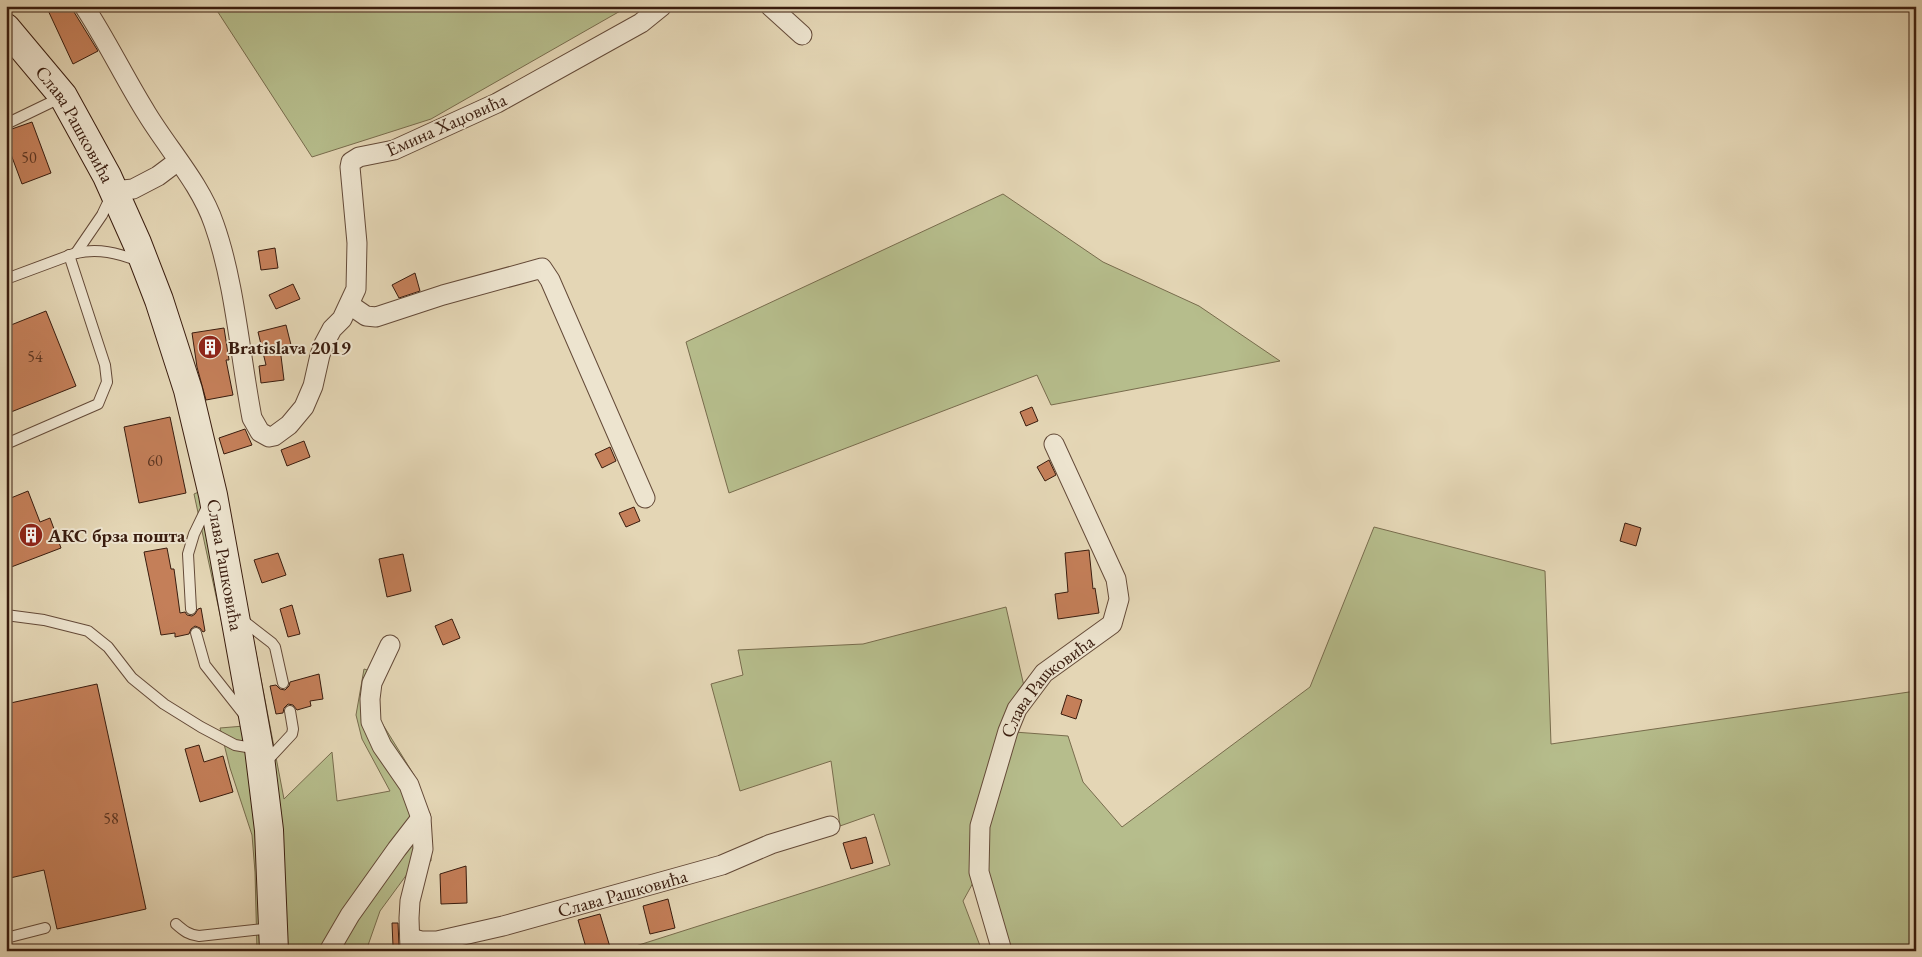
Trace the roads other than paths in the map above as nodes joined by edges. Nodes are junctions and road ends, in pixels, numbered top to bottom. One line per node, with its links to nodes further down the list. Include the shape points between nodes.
1 (84, 6): 8 (street)
2 (662, 6): 13 (street, Емина Хаџовића, via 641,23 497,103 394,150 359,157 352,162 356,289)
3 (770, 6): 5 (street)
4 (9, 35): 6 (main road, Слава Рашковића)
5 (802, 35)
6 (63, 96): 7 (lane); 9 (main road, Слава Рашковића)
7 (6, 124)
8 (178, 161): 9 (street, Слава Рашковића, via 133,189); 13 (street, via 202,197 215,226 230,289 252,418 265,436 274,436 281,431 304,407 324,344)
9 (113, 191): 10 (lane, via 102,215); 11 (main road, Слава Рашковића)
10 (73, 254): 11 (lane, via 100,250); 12 (lane); 14 (lane, via 107,382 98,404)
11 (144, 262): 16 (main road, Слава Рашковића, via 185,381)
12 (6, 279)
13 (346, 312): 17 (street, via 376,317 542,268)
14 (6, 444)
15 (1054, 444): 34 (street, Слава Рашковића, via 1116,579 1119,599 1112,624 1044,673 1017,709 1008,731 980,826 979,872)
16 (212, 495): 18 (lane, via 188,554); 19 (main road, Слава Рашковића)
17 (645, 498)
18 (192, 608)
19 (234, 613): 23 (lane, via 275,647); 25 (main road, Слава Рашковића)
20 (6, 615): 25 (lane, via 88,631 108,647 132,678 164,704 235,745)
21 (196, 634): 25 (lane, via 204,665)
22 (390, 645): 26 (street, Слава Рашковића, via 372,683 371,722 382,746 409,785)
23 (283, 683)
24 (290, 711): 25 (lane, via 292,734)
25 (258, 748): 31 (main road, Слава Рашковића, via 269,830)
26 (422, 818): 32 (street, Слава Рашковића, via 423,849 412,894); 33 (street, via 350,916)
27 (830, 826): 32 (street, Слава Рашковића, via 771,844 722,865 504,926)
28 (176, 924): 31 (lane, via 192,935)
29 (45, 928): 30 (lane)
30 (6, 938)
31 (273, 939)
32 (410, 944)
33 (329, 951)
34 (1002, 951)

